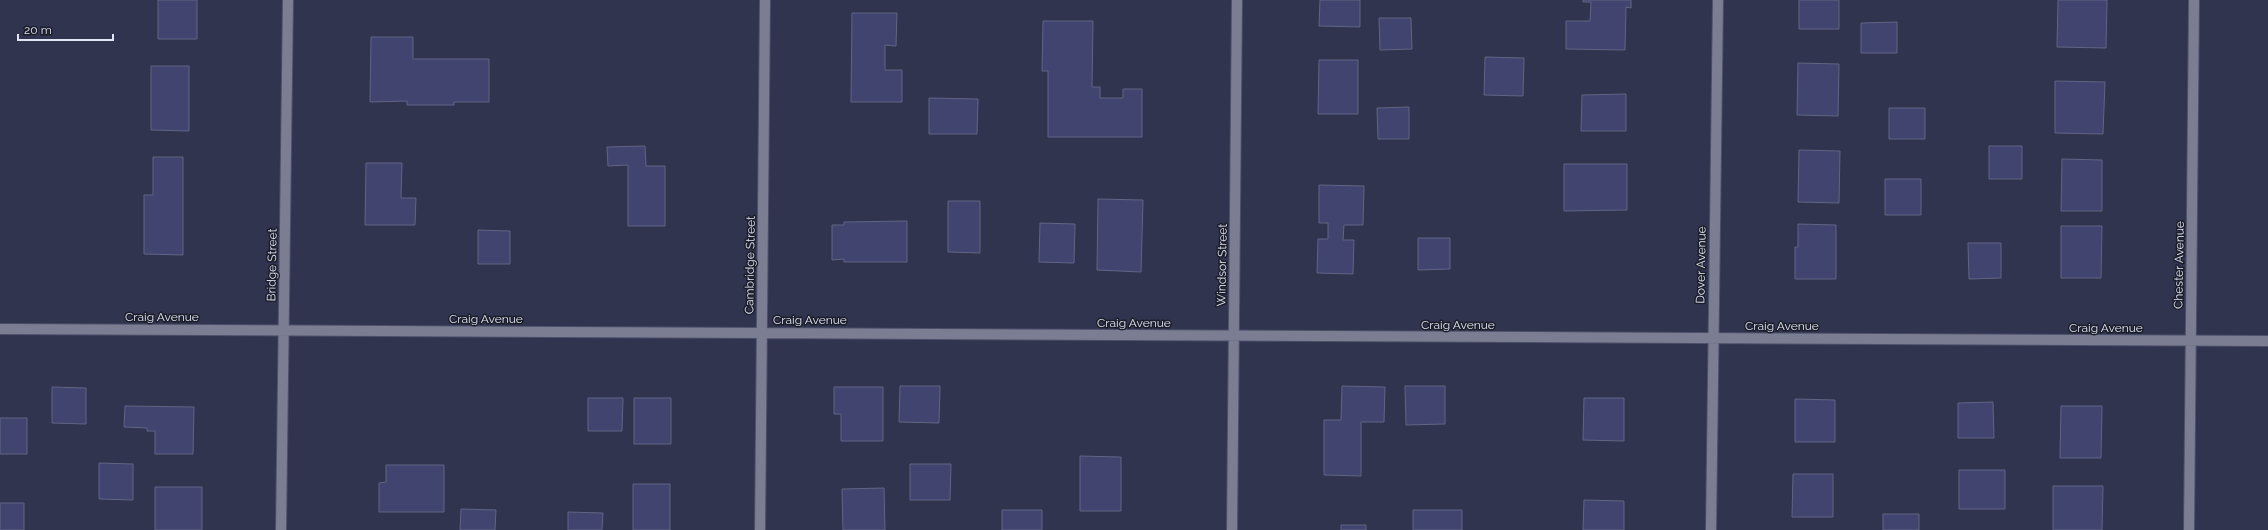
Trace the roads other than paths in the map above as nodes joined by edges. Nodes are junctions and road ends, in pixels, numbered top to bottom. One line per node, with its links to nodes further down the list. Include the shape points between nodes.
1 (288, 0): 7 (street, Bridge Street)
2 (765, 0): 8 (street, Cambridge Street)
3 (1237, 0): 9 (street, Windsor Street)
4 (1718, 0): 10 (street, Dover Avenue)
5 (2194, 0): 11 (street, Chester Avenue)
6 (0, 329): 7 (street, Craig Avenue)
7 (284, 331): 8 (street, Craig Avenue); 13 (street, Bridge Street)
8 (762, 333): 9 (street, Craig Avenue); 14 (street, Cambridge Street)
9 (1234, 337): 10 (street, Craig Avenue); 15 (street, Windsor Street)
10 (1714, 339): 11 (street, Craig Avenue); 16 (street, Dover Avenue)
11 (2191, 341): 12 (street, Craig Avenue); 17 (street, Chester Avenue)
12 (2268, 341)
13 (281, 530)
14 (760, 530)
15 (1232, 530)
16 (1711, 530)
17 (2189, 530)

